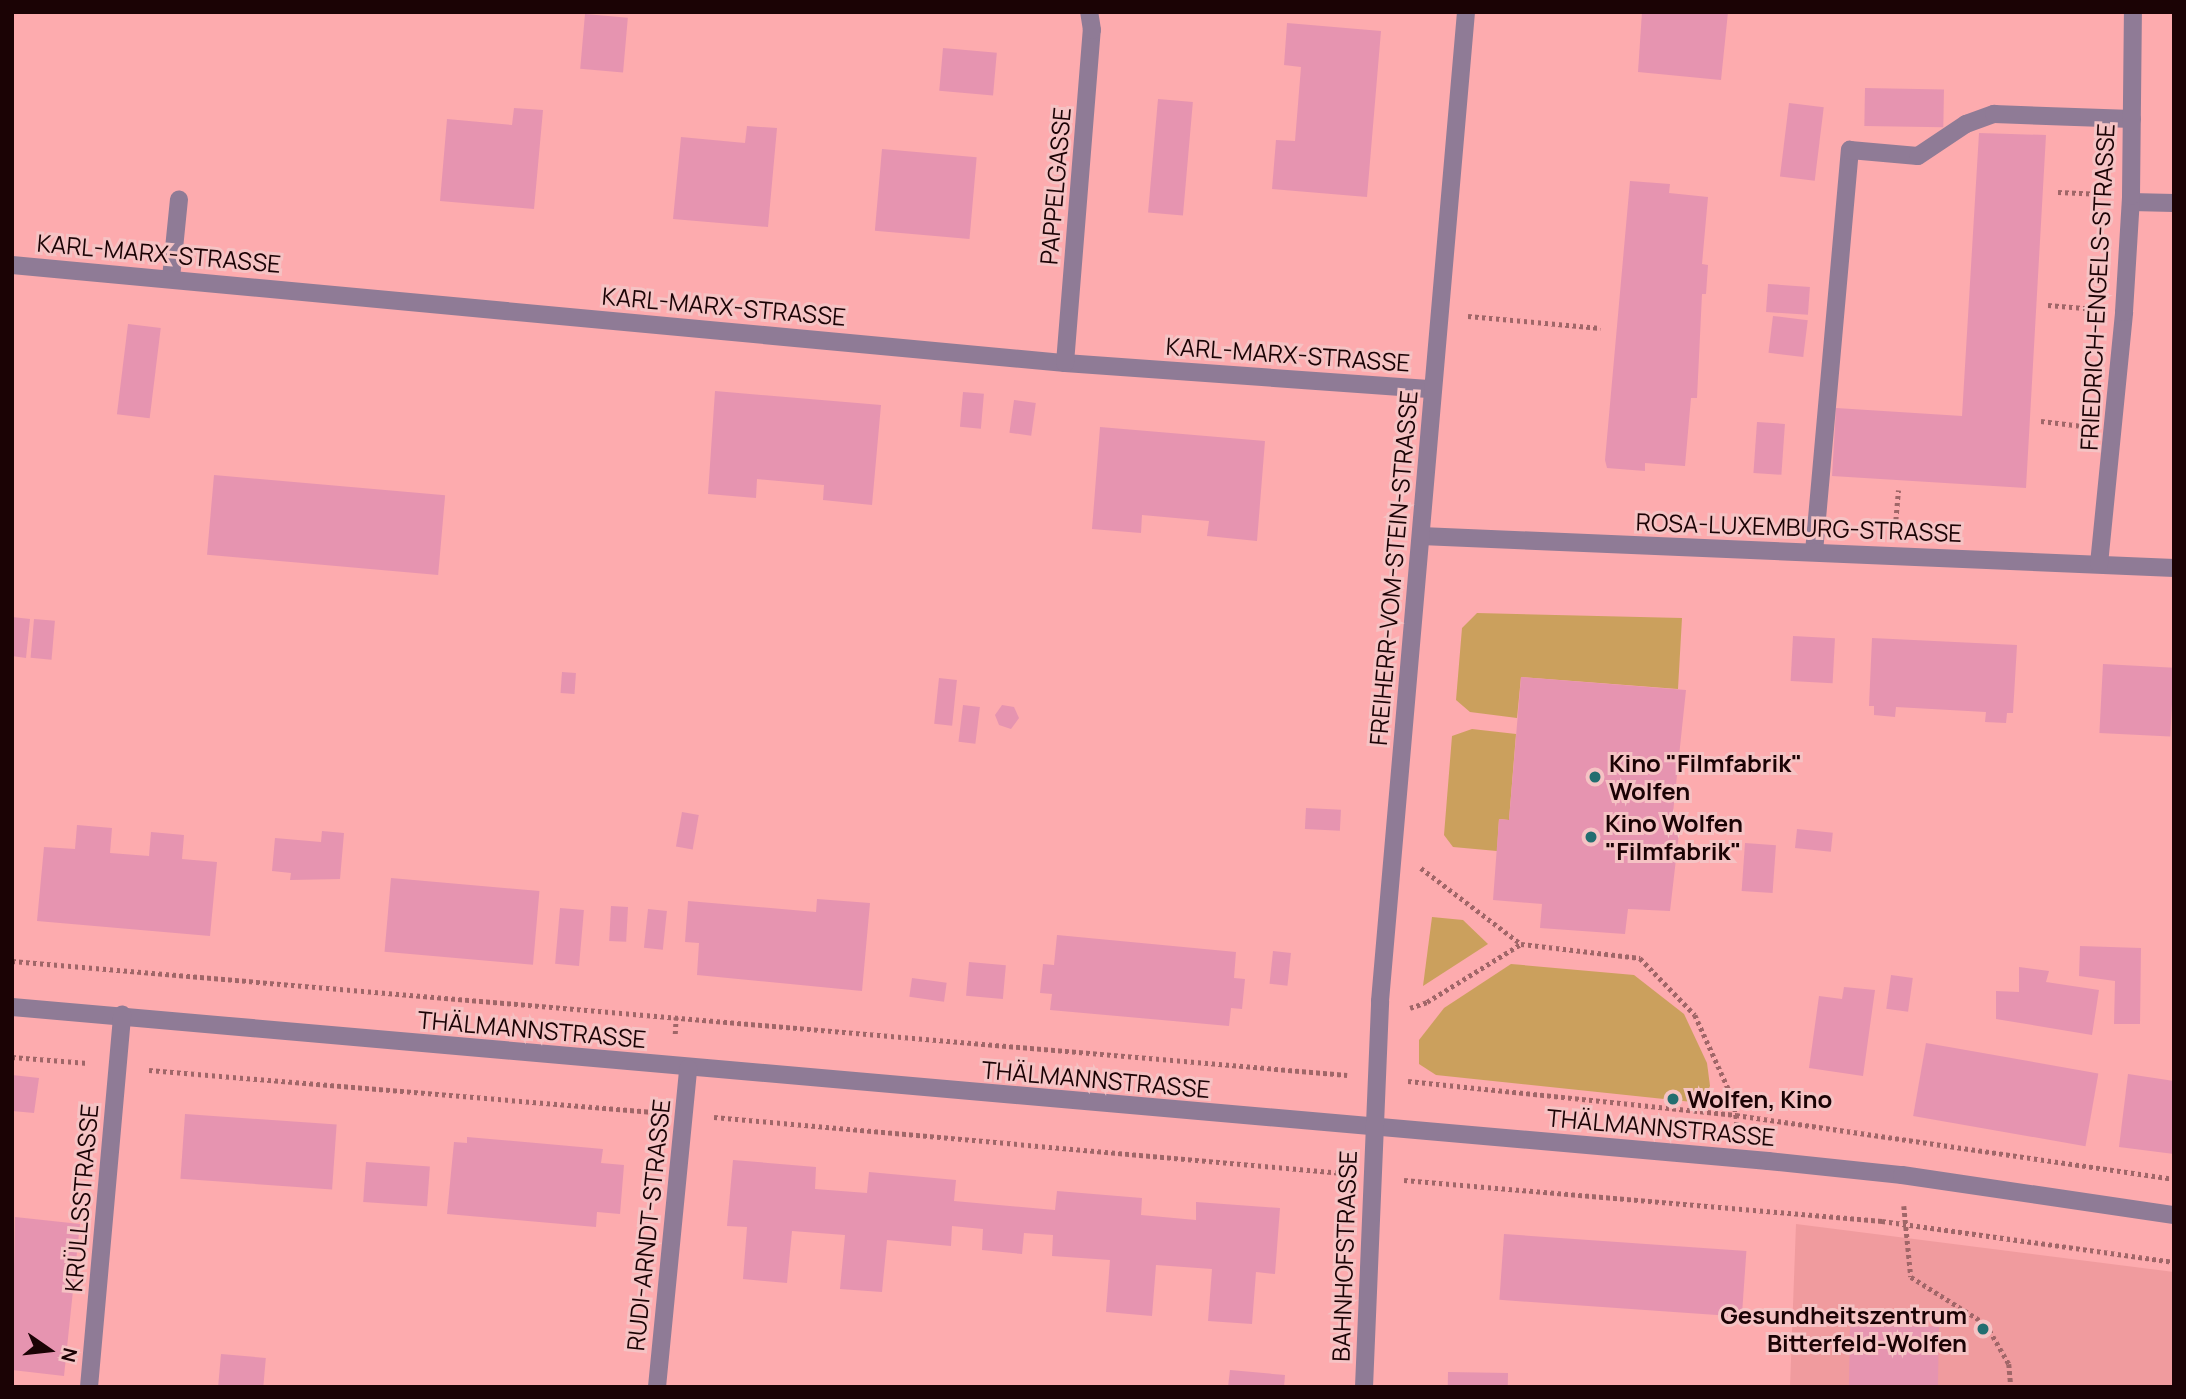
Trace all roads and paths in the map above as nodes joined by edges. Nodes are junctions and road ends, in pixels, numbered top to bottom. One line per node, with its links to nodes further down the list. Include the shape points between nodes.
1 (1089, 12): 15 (street, PAPPELGASSE)
2 (1466, 12): 13 (street, FREIHERR-VOM-STEIN-STRASSE)
3 (2133, 12): 4 (street, FRIEDRICH-ENGELS-STRASSE)
4 (2132, 119): 7 (street, FRIEDRICH-ENGELS-STRASSE); 20 (street, via 1994,114 1966,124 1917,156 1850,150)
5 (2058, 192): 7 (path)
6 (179, 199): 10 (street)
7 (2131, 199): 8 (street); 12 (street, FRIEDRICH-ENGELS-STRASSE)
8 (2174, 203)
9 (12, 265): 10 (street, KARL-MARX-STRASSE)
10 (171, 278): 15 (street, KARL-MARX-STRASSE)
11 (2048, 305): 12 (path)
12 (2124, 312): 18 (street, FRIEDRICH-ENGELS-STRASSE)
13 (1439, 313): 14 (path); 16 (street, FREIHERR-VOM-STEIN-STRASSE)
14 (1600, 328)
15 (1065, 363): 16 (street, KARL-MARX-STRASSE)
16 (1432, 389): 19 (street, FREIHERR-VOM-STEIN-STRASSE)
17 (2040, 421): 18 (path)
18 (2115, 429): 21 (street, FRIEDRICH-ENGELS-STRASSE)
19 (1421, 536): 20 (street, ROSA-LUXEMBURG-STRASSE); 23 (street, FREIHERR-VOM-STEIN-STRASSE)
20 (1814, 552): 21 (street, ROSA-LUXEMBURG-STRASSE)
21 (2099, 564): 22 (street, ROSA-LUXEMBURG-STRASSE)
22 (2174, 568)
23 (1394, 847): 24 (path); 28 (street, FREIHERR-VOM-STEIN-STRASSE)
24 (1521, 944): 28 (path, via 1427,1002); 34 (path, via 1640,958 1695,1015)
25 (12, 961): 32 (path)
26 (12, 1007): 27 (street, THÄLMANNSTRASSE)
27 (122, 1014): 30 (street, KRÜLLSSTRASSE); 31 (street, THÄLMANNSTRASSE)
28 (1379, 1018): 32 (street, FREIHERR-VOM-STEIN-STRASSE)
29 (12, 1057): 30 (path)
30 (117, 1067): 33 (path); 43 (street, KRÜLLSSTRASSE)
31 (688, 1069): 33 (street, RUDI-ARNDT-STRASSE); 35 (street, THÄLMANNSTRASSE)
32 (1376, 1078): 34 (path); 35 (street, FREIHERR-VOM-STEIN-STRASSE)
33 (684, 1114): 38 (path); 44 (street, RUDI-ARNDT-STRASSE)
34 (1737, 1115): 36 (path); 39 (path)
35 (1373, 1127): 36 (street, THÄLMANNSTRASSE); 38 (street, BAHNHOFSTRASSE)
36 (1743, 1159): 37 (street, THÄLMANNSTRASSE)
37 (1902, 1175): 40 (street, THÄLMANNSTRASSE); 41 (path)
38 (1372, 1177): 41 (path, via 1778,1210); 45 (street, BAHNHOFSTRASSE)
39 (2174, 1179)
40 (2174, 1216)
41 (1905, 1226): 42 (path); 46 (path, via 1911,1278 1986,1324 2009,1364)
42 (2174, 1262)
43 (89, 1387)
44 (657, 1387)
45 (1364, 1387)
46 (2011, 1387)

